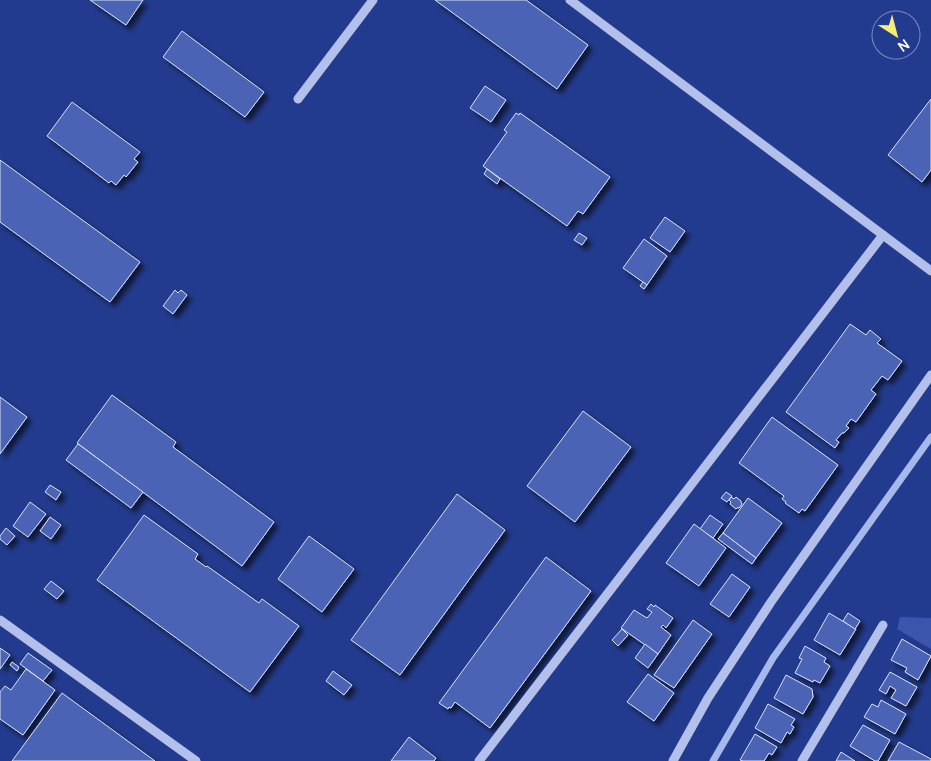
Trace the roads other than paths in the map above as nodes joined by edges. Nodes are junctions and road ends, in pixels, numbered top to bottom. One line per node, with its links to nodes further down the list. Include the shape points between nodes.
1 (373, 0): 3 (street)
2 (570, 0): 4 (street)
3 (298, 99)
4 (883, 235): 5 (street); 10 (street)
5 (931, 271)
6 (931, 375): 11 (street, via 766,610 708,698)
7 (0, 620): 9 (street)
8 (883, 625): 12 (street)
9 (196, 761)
10 (479, 761)
11 (673, 761)
12 (802, 761)

